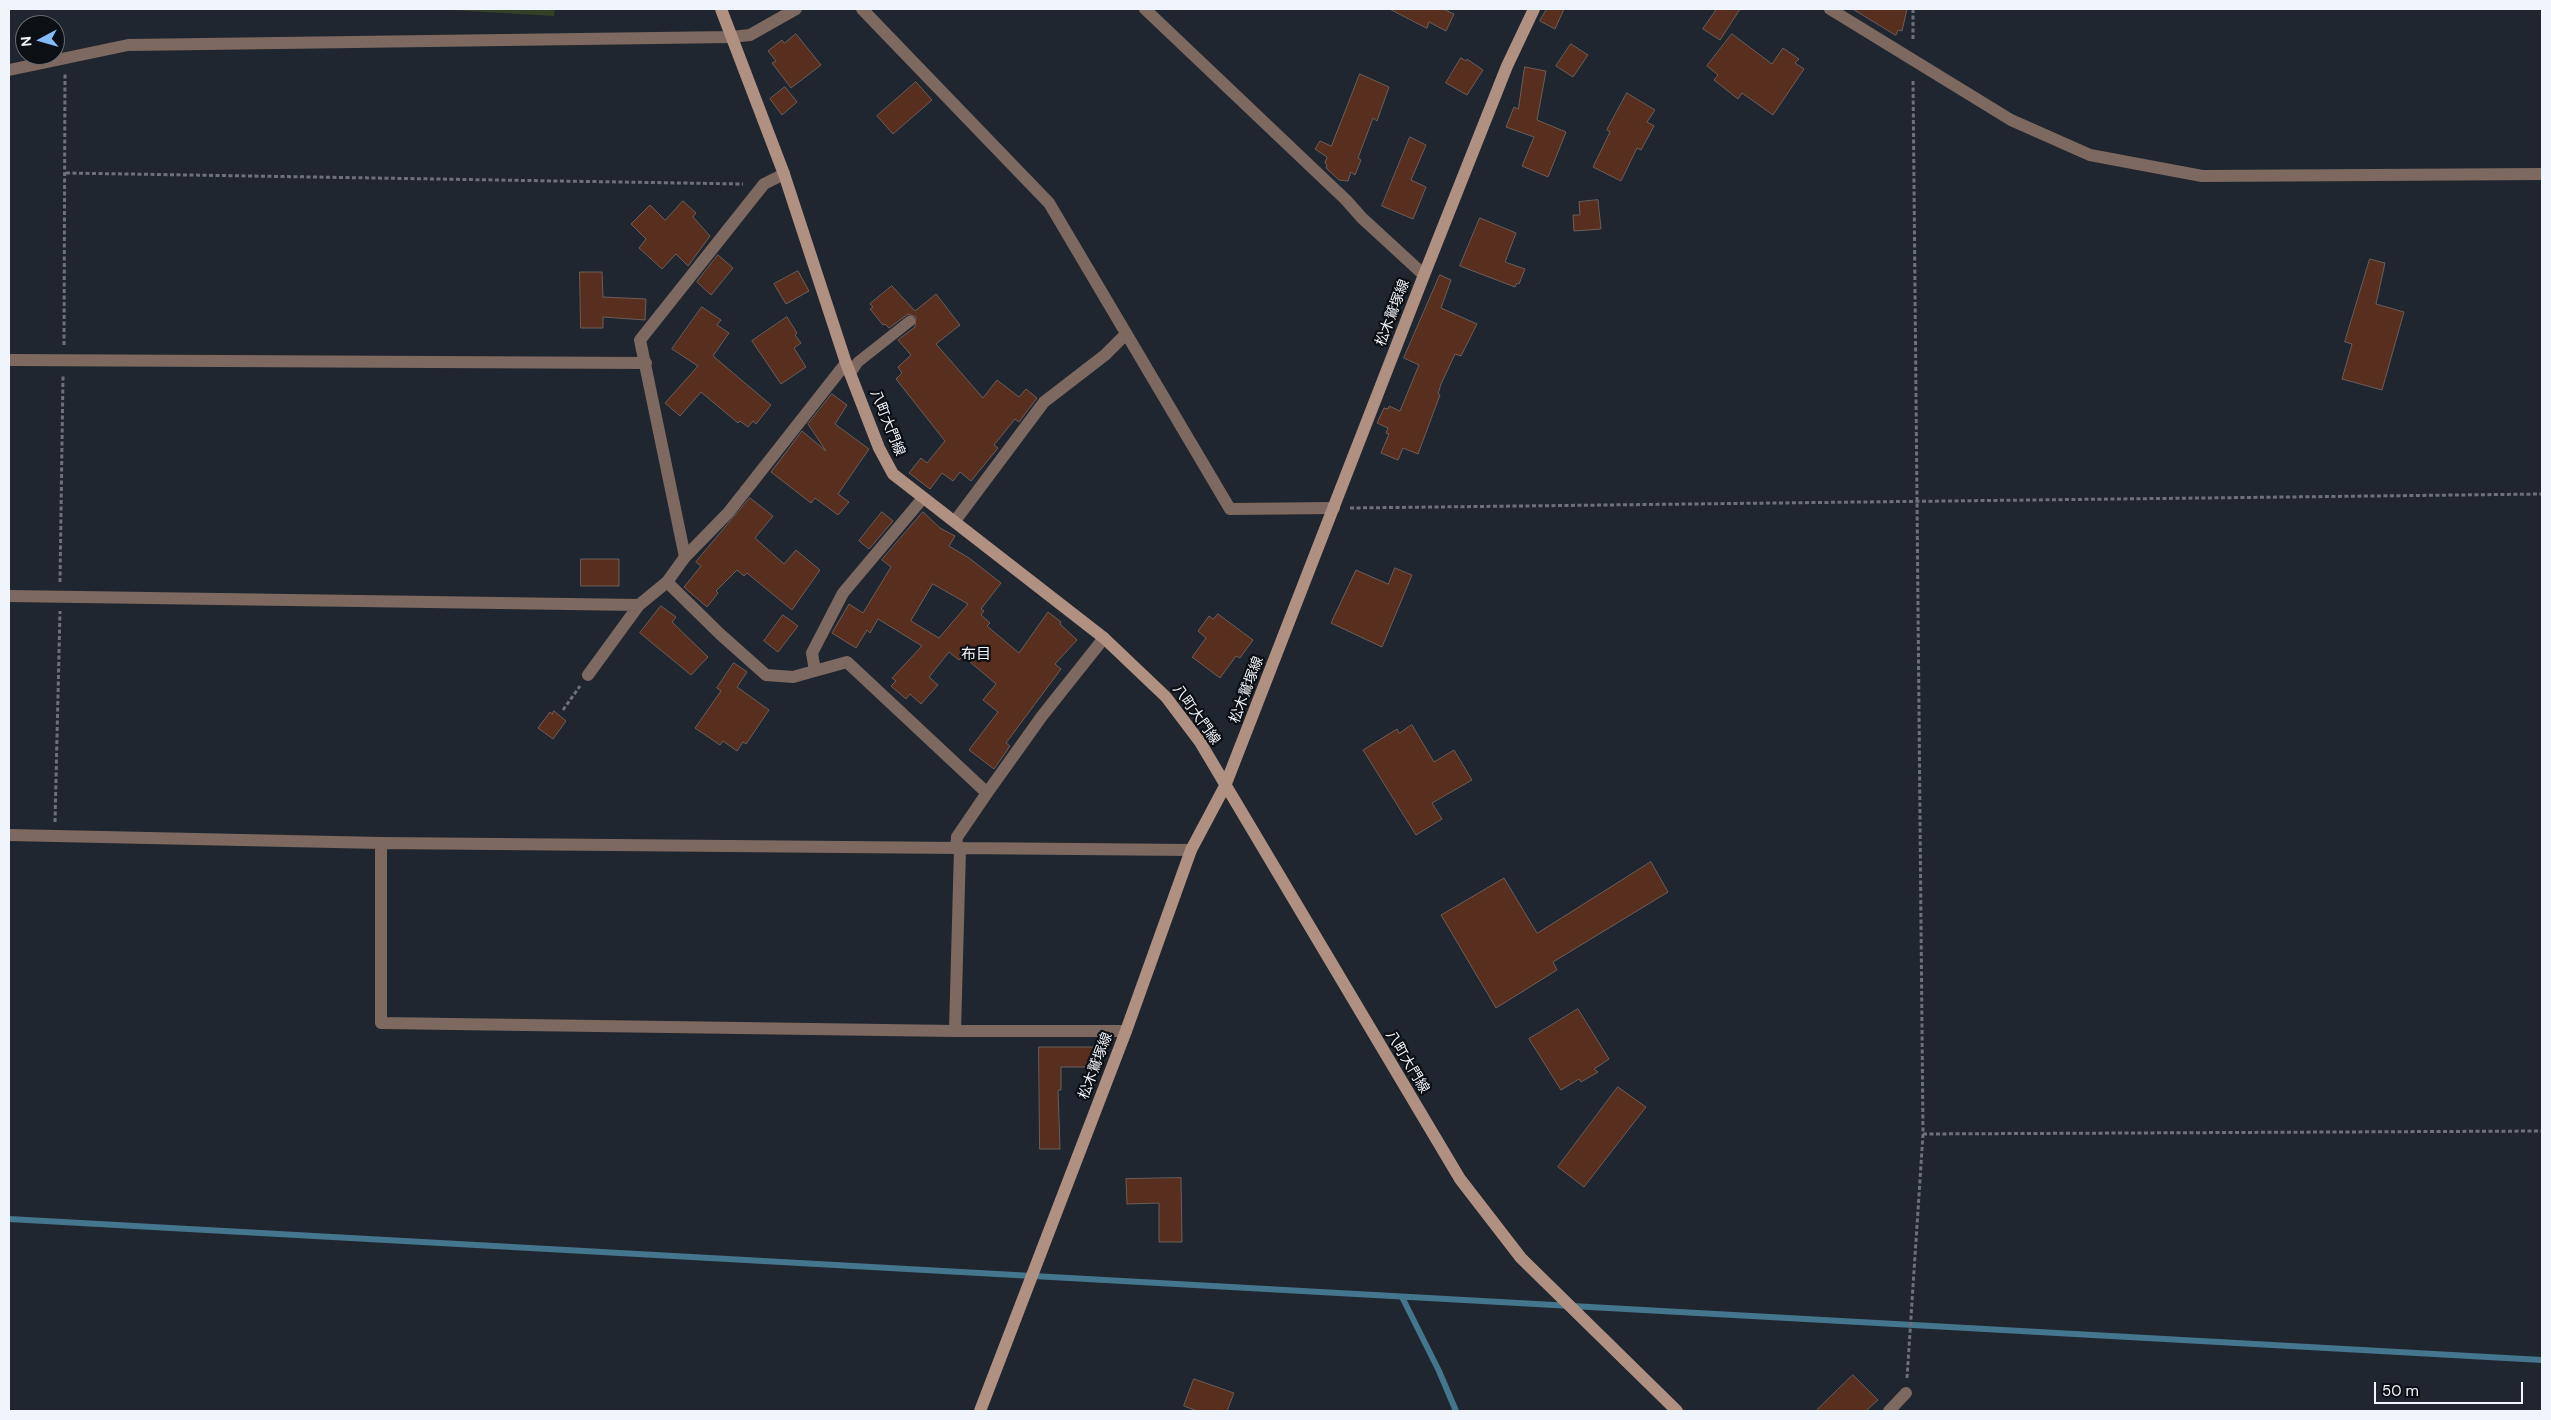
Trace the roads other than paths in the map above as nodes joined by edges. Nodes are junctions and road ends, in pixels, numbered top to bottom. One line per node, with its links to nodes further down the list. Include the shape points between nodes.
1 (722, 9): 7 (main road, 八町大門線)
2 (796, 9): 7 (street, via 750,35)
3 (862, 9): 13 (street, via 1049,203)
4 (1145, 9): 11 (street)
5 (1534, 9): 11 (main road, 松木鷲塚線)
6 (1830, 9): 10 (street, via 2011,120 2090,155 2202,176)
7 (731, 37): 8 (street, via 128,46); 9 (main road, 八町大門線)
8 (9, 70)
9 (784, 174): 15 (street, via 764,184 640,340); 16 (main road, 八町大門線)
10 (2542, 174)
11 (1424, 275): 18 (main road, 松木鷲塚線)
12 (910, 321): 16 (lane)
13 (1126, 334): 18 (street, via 1230,509); 19 (street, via 1044,402)
14 (9, 360): 15 (street)
15 (646, 363): 20 (street)
16 (848, 369): 17 (main road, 八町大門線, via 879,448 893,474); 20 (street, via 728,513)
17 (923, 498): 19 (main road, 八町大門線); 25 (street, via 843,593 812,652)
18 (1334, 508): 27 (main road, 松木鷲塚線)
19 (955, 521): 24 (main road, 八町大門線)
20 (684, 557): 21 (street)
21 (667, 582): 23 (street); 25 (street, via 766,674 793,677)
22 (9, 596): 23 (street)
23 (639, 605): 26 (street)
24 (1104, 638): 27 (main road, 八町大門線, via 1166,697 1200,742); 28 (street)
25 (815, 671): 28 (street, via 848,662)
26 (588, 675)
27 (1225, 786): 32 (main road, 松木鷲塚線); 37 (main road, 八町大門線, via 1460,1179 1521,1258)
28 (986, 793): 31 (street, via 957,838)
29 (9, 835): 30 (street)
30 (381, 843): 31 (street); 33 (street, via 382,1023)
31 (958, 849): 32 (street); 33 (street)
32 (1191, 850): 34 (main road, 松木鷲塚線)
33 (955, 1031): 34 (street)
34 (1126, 1031): 36 (main road, 松木鷲塚線)
35 (1906, 1393): 38 (street)
36 (980, 1411)
37 (1678, 1411)
38 (1889, 1411)

